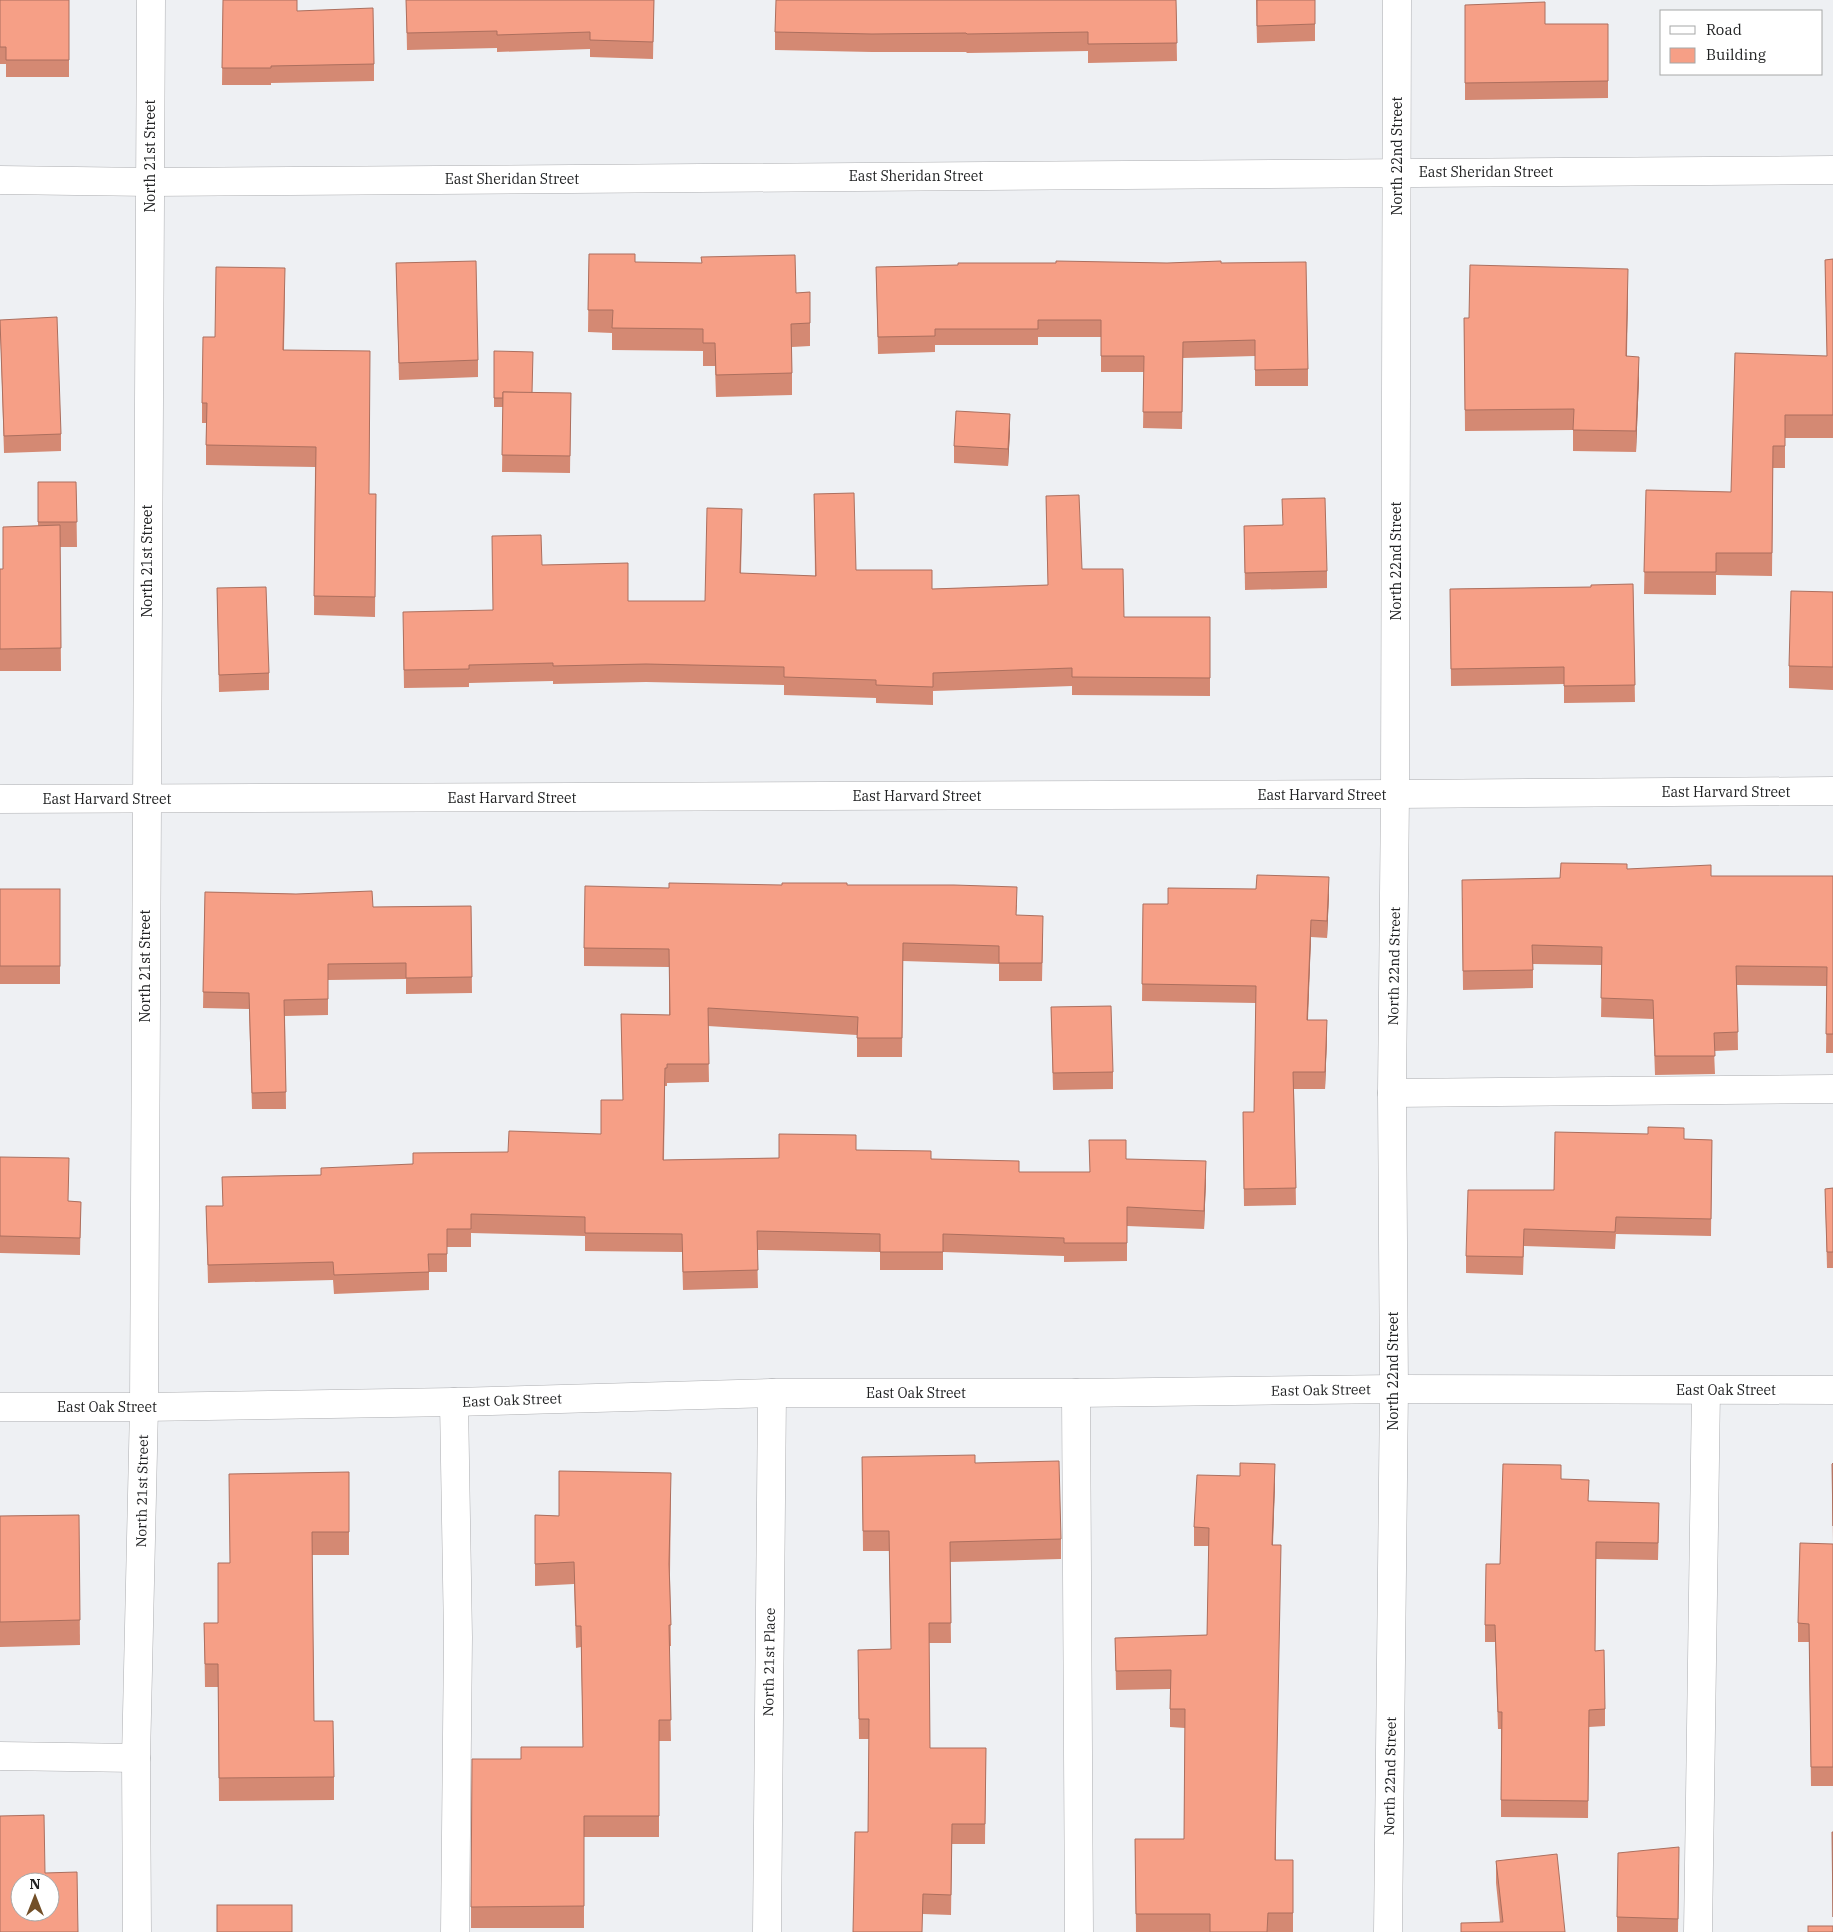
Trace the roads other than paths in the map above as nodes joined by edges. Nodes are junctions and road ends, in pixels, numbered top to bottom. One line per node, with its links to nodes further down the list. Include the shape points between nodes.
1 (151, 0): 6 (street, North 21st Street)
2 (1397, 0): 4 (street, North 22nd Street)
3 (1833, 170): 4 (street, East Sheridan Street)
4 (1397, 172): 6 (street, East Sheridan Street); 8 (street, North 22nd Street)
5 (0, 180): 6 (street, East Sheridan Street)
6 (150, 182): 10 (street, North 21st Street)
7 (1833, 791): 8 (street, East Harvard Street)
8 (1395, 794): 10 (street, East Harvard Street); 12 (street, North 22nd Street)
9 (0, 799): 10 (street, East Harvard Street)
10 (146, 799): 20 (street, North 21st Street)
11 (1833, 1089): 12 (street)
12 (1392, 1093): 13 (street, North 22nd Street)
13 (1394, 1389): 15 (street, East Oak Street); 17 (street, East Oak Street); 27 (street, North 22nd Street)
14 (1833, 1390): 15 (street, East Oak Street)
15 (1706, 1391): 28 (street)
16 (772, 1393): 17 (street, East Oak Street); 18 (street, East Oak Street); 25 (street, North 21st Place)
17 (1076, 1393): 26 (street)
18 (454, 1402): 20 (street, East Oak Street); 24 (street, via 458,1637)
19 (0, 1407): 20 (street, East Oak Street)
20 (144, 1407): 22 (street, North 21st Street)
21 (0, 1756): 22 (street)
22 (136, 1758): 23 (street, North 21st Street)
23 (137, 1932)
24 (454, 1932)
25 (766, 1932)
26 (1079, 1932)
27 (1388, 1932)
28 (1698, 1932)

